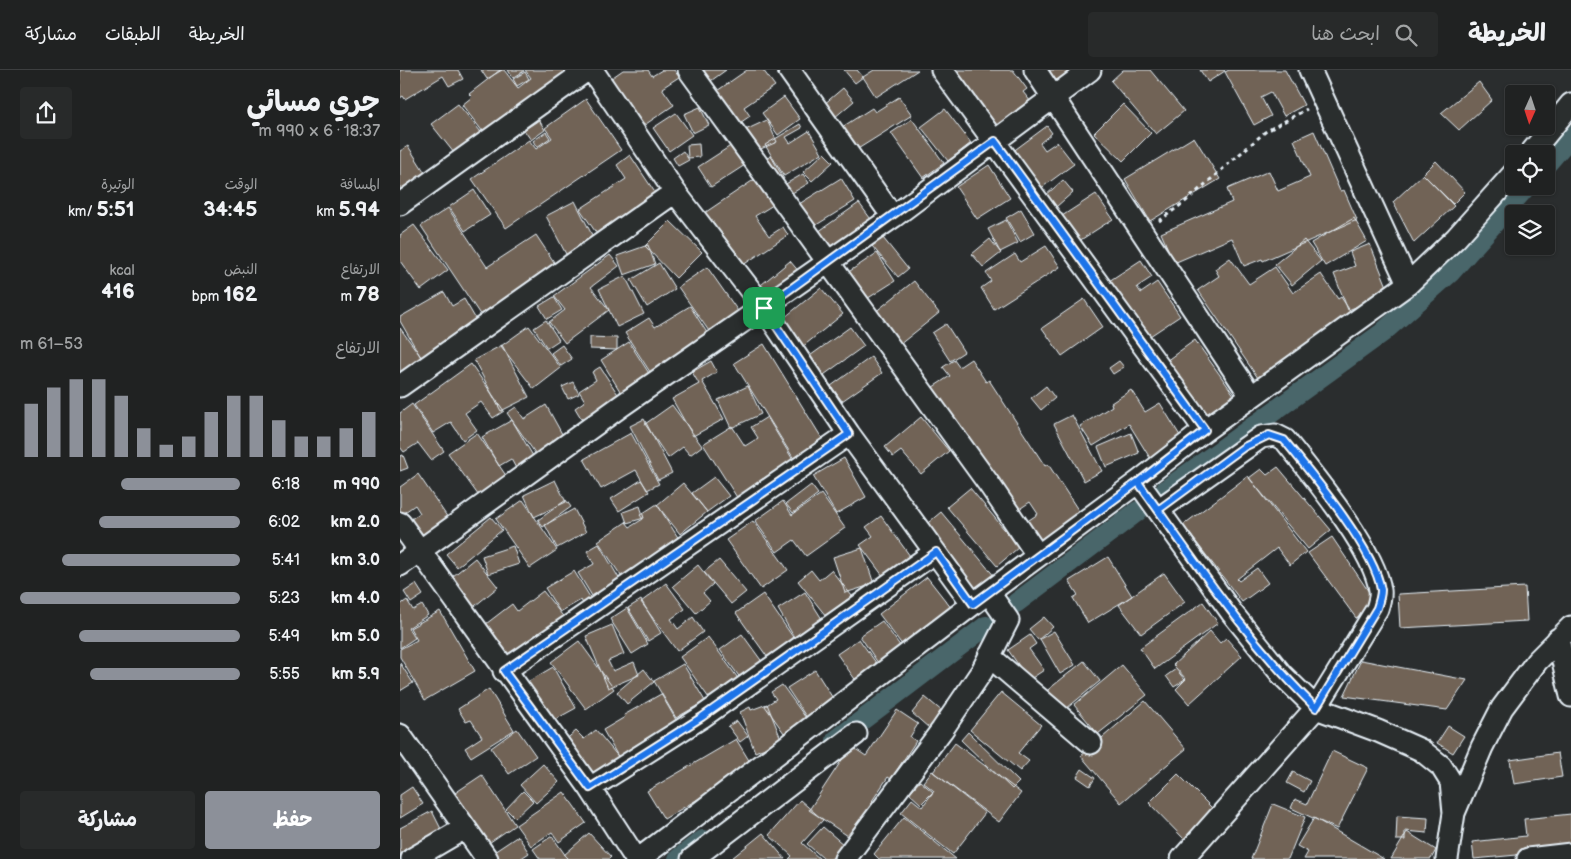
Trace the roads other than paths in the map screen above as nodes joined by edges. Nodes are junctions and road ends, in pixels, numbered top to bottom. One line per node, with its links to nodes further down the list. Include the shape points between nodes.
1 (587, 70): 15 (street)
2 (592, 70): 14 (street)
3 (689, 70): 17 (street)
4 (789, 70): 16 (street)
5 (942, 70): 11 (street)
6 (1035, 70): 9 (street)
7 (1090, 70): 9 (street)
8 (1310, 70): 18 (street)
9 (1054, 98): 11 (street); 21 (street)
10 (1571, 104): 12 (street)
11 (995, 141): 16 (street); 22 (street)
12 (1537, 145)
13 (1505, 183): 18 (street, via 1456,238)
14 (675, 192): 19 (street); 20 (street)
15 (400, 204)
16 (893, 217): 17 (street)
17 (827, 264): 19 (street); 29 (street)
18 (1408, 284): 21 (street)
19 (764, 308): 23 (street); 27 (street)
20 (400, 386)
21 (1251, 396): 22 (street)
22 (1205, 430): 24 (street)
23 (849, 434): 28 (street); 34 (street)
24 (1138, 482): 25 (street); 29 (street)
25 (1158, 510): 36 (street, via 1232,613 1282,675); 36 (street, via 1261,437 1275,435 1290,446 1355,534 1381,590 1377,608)
26 (400, 524): 27 (street)
27 (420, 551): 30 (street); 34 (street)
28 (936, 552): 31 (street); 40 (street, via 702,717)
29 (1038, 556): 31 (street)
30 (400, 566)
31 (981, 599): 33 (street, via 1008,620); 46 (street)
32 (1564, 633): 35 (street); 41 (street, via 1537,661 1502,708)
33 (989, 656): 39 (street); 48 (street, via 942,730)
34 (504, 671): 40 (street)
35 (1571, 696)
36 (1316, 708): 41 (street, via 1421,750 1441,766 1451,782); 49 (street)
37 (856, 734): 47 (street)
38 (400, 735): 42 (street)
39 (1091, 743)
40 (590, 788): 46 (street)
41 (1454, 813): 50 (street)
42 (465, 828): 44 (street); 45 (street)
43 (1571, 854): 51 (street)
44 (412, 859)
45 (487, 859)
46 (638, 859)
47 (692, 859)
48 (845, 859)
49 (1182, 859)
50 (1447, 859)
51 (1528, 859)

